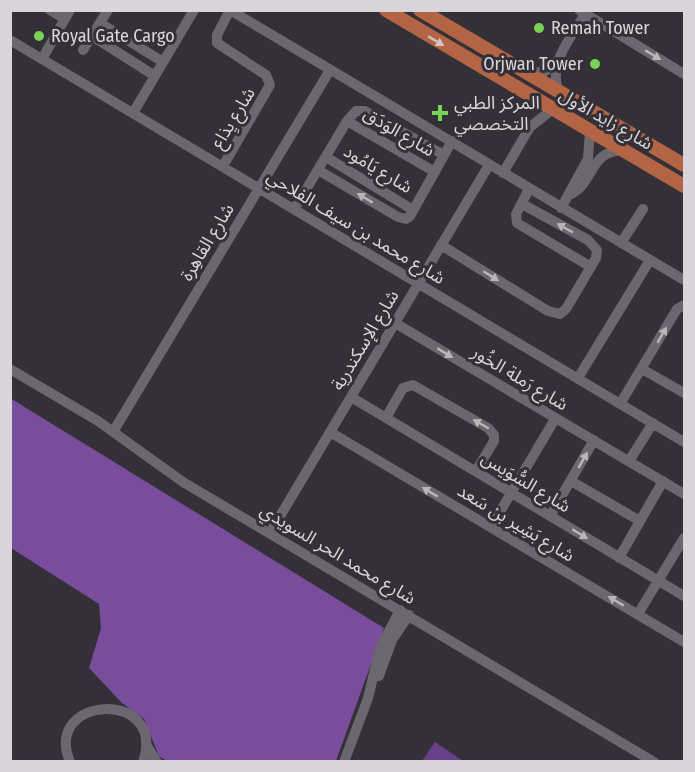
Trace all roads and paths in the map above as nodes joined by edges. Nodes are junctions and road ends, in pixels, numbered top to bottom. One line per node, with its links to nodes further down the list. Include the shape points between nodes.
1 (50, 10): 8 (street)
2 (108, 10): 9 (street)
3 (194, 10): 14 (street)
4 (230, 10): 16 (street); 31 (street, شارع يِذاع, via 217,43 266,75 270,85)
5 (386, 10): 21 (main road, شارع زايد الأول, one-way to 21)
6 (420, 10): 17 (main road, شارع زايد الأول)
7 (582, 12): 15 (street); 18 (street, one-way to 18)
8 (68, 15): 13 (street)
9 (100, 23): 10 (street); 14 (street)
10 (92, 36): 12 (street); 19 (street)
11 (10, 40): 13 (street, شارع محمد بن سيف الفلاحي)
12 (83, 50)
13 (42, 59): 22 (street, شارع محمد بن سيف الفلاحي)
14 (163, 62): 19 (street)
15 (556, 63): 17 (street, via 539,73); 20 (street, via 555,80)
16 (330, 70): 25 (street); 36 (street, شارع القاهِرة)
17 (525, 74): 20 (main road, شارع زايد الأول)
18 (684, 74)
19 (154, 76): 22 (street)
20 (560, 95): 30 (main road, شارع زايد الأول)
21 (553, 109): 24 (main road, شارع زايد الأول); 34 (street, via 530,128)
22 (133, 113): 31 (street, شارع محمد بن سيف الفلاحي)
23 (348, 120): 27 (street, شارع الوَدَق, via 356,111 365,111); 28 (street, شارع الوَدَق); 33 (street, شارع الوَدَق)
24 (590, 131): 26 (main road, شارع زايد الأول); 38 (street, via 588,159)
25 (452, 141): 27 (street); 29 (street)
26 (626, 150): 35 (main road, شارع زايد الأول); 38 (street, via 598,159 583,184)
27 (444, 155): 33 (street)
28 (326, 157): 32 (street, شارع الوَدَق); 43 (street, شارع يَامُود)
29 (489, 165): 34 (street); 45 (street, شارع الإسكندرية)
30 (684, 165)
31 (223, 166): 36 (street, شارع محمد بن سيف الفلاحي)
32 (318, 170): 40 (street, شارع الوَدَق); 43 (street, one-way to 32, via 406,219 400,219)
33 (435, 172): 43 (street)
34 (503, 173): 37 (street)
35 (684, 186)
36 (259, 188): 40 (street, شارع محمد بن سيف الفلاحي); 61 (street, شارع القاهِرة)
37 (530, 189): 39 (street); 41 (street)
38 (571, 194): 41 (street)
39 (522, 204): 47 (street, via 516,217 519,225); 47 (street, one-way to 39, via 597,253 594,244)
40 (295, 208): 49 (street, شارع محمد بن سيف الفلاحي)
41 (561, 208): 44 (street)
42 (643, 209): 44 (street)
43 (412, 212)
44 (621, 243): 46 (street)
45 (441, 245): 47 (street, one-way to 47, via 556,314 566,309); 49 (street, شارع الإسكندرية)
46 (650, 260): 48 (street); 54 (street)
47 (591, 267)
48 (684, 280)
49 (418, 283): 51 (street, شارع الإسكندرية); 54 (street, شارع محمد بن سيف الفلاحي)
50 (684, 304): 53 (street, one-way to 50, via 675,311)
51 (395, 323): 56 (street, شارع الإسكندرية); 59 (street, شارع رَملة الخُور, one-way to 59)
52 (10, 369): 61 (street, شارع محمد الحر السويدي)
53 (642, 369): 55 (street); 57 (street)
54 (578, 378): 57 (street, شارع محمد بن سيف الفلاحي)
55 (684, 393)
56 (351, 397): 58 (street, شارع السُّوَيس); 62 (street, شارع الإسكندرية)
57 (620, 404): 60 (street, شارع محمد بن سيف الفلاحي)
58 (387, 416): 66 (street, شارع السُّوَيس); 66 (street, one-way to 58, via 494,441 493,432 422,389 409,386 400,392)
59 (555, 419): 63 (street, شارع رَملة الخُور); 69 (street)
60 (653, 423): 64 (street, شارع محمد بن سيف الفلاحي); 65 (street)
61 (113, 432): 74 (street, شارع محمد الحر السويدي, via 167,472)
62 (330, 432): 73 (street, شارع بَشِير بن سَعد, one-way to 62); 74 (street, شارع الإسكندرية)
63 (594, 440): 65 (street, شارع رَملة الخُور); 67 (street, one-way to 63)
64 (684, 442)
65 (629, 461): 68 (street, شارع رَملة الخُور)
66 (476, 471): 69 (street, شارع السُّوَيس)
67 (571, 481): 71 (street); 72 (street)
68 (663, 481): 70 (street, شارع رَملة الخُور); 72 (street)
69 (511, 493): 71 (street, شارع السُّوَيس); 73 (street)
70 (684, 494)
71 (550, 516): 76 (street, شارع السُّوَيس, one-way to 76)
72 (640, 521): 76 (street)
73 (491, 527): 80 (street, شارع بَشِير بن سَعد, one-way to 73)
74 (270, 533): 79 (street, شارع محمد الحر السويدي)
75 (684, 538): 77 (street)
76 (619, 558): 77 (street, شارع السُّوَيس)
77 (658, 581): 78 (street, شارع السُّوَيس); 80 (street)
78 (684, 596)
79 (404, 613): 86 (street, via 389,638); 87 (street, شارع محمد الحر السويدي)
80 (638, 614): 81 (street, شارع بَشِير بن سَعد)
81 (684, 642)
82 (146, 743): 83 (street, via 136,720 113,707 100,707 88,711 70,730 66,742); 84 (street); 85 (street)
83 (70, 762)
84 (143, 762)
85 (157, 762)
86 (344, 762)
87 (654, 762)

